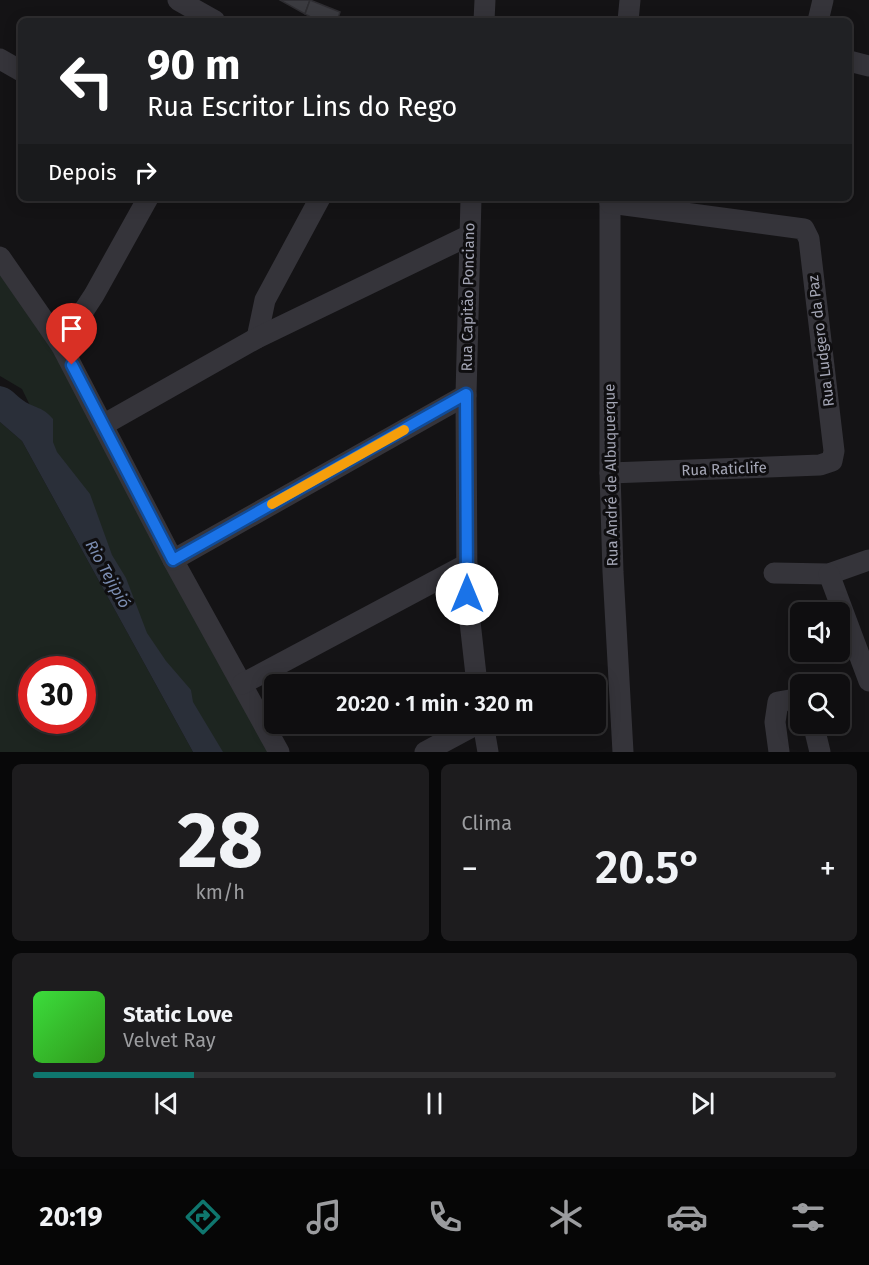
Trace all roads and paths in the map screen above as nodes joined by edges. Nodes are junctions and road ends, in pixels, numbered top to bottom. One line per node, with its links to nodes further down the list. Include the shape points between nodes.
1 (178, 0): 5 (street)
2 (485, 0): 6 (street)
3 (630, 0): 7 (street)
4 (823, 0): 8 (street)
5 (205, 11)
6 (484, 18)
7 (628, 18)
8 (819, 18)
9 (0, 59): 12 (street)
10 (852, 62): 11 (street)
11 (869, 66)
12 (18, 69)
13 (146, 201): 20 (street)
14 (318, 201): 19 (street, via 265,300)
15 (471, 201): 17 (street, Rua Capitão Ponciano)
16 (610, 201): 23 (street, Rua Ludgero da Paz, via 804,229 809,239); 24 (street, Rua André de Albuquerque)
17 (468, 236): 19 (street); 21 (street, Rua Capitão Ponciano)
18 (0, 257): 20 (street)
19 (257, 338): 22 (street)
20 (61, 345): 22 (street)
21 (466, 394): 25 (street); 27 (street, Rua Capitão Ponciano)
22 (103, 425): 25 (street)
23 (834, 455): 24 (street, Rua Raticlife, via 832,461 820,465)
24 (610, 473): 40 (street, Rua André de Albuquerque)
25 (173, 560): 32 (street)
26 (869, 560): 29 (street)
27 (467, 564): 30 (street, Rua Capitão Ponciano); 32 (street)
28 (774, 573): 29 (street)
29 (829, 574): 31 (street)
30 (475, 674)
31 (869, 681)
32 (242, 684): 37 (street)
33 (790, 700): 41 (street, via 778,702 775,710)
34 (460, 734): 38 (street)
35 (484, 734): 39 (street)
36 (816, 734): 42 (street)
37 (279, 752)
38 (425, 752)
39 (488, 752)
40 (623, 752)
41 (779, 752)
42 (820, 752)

